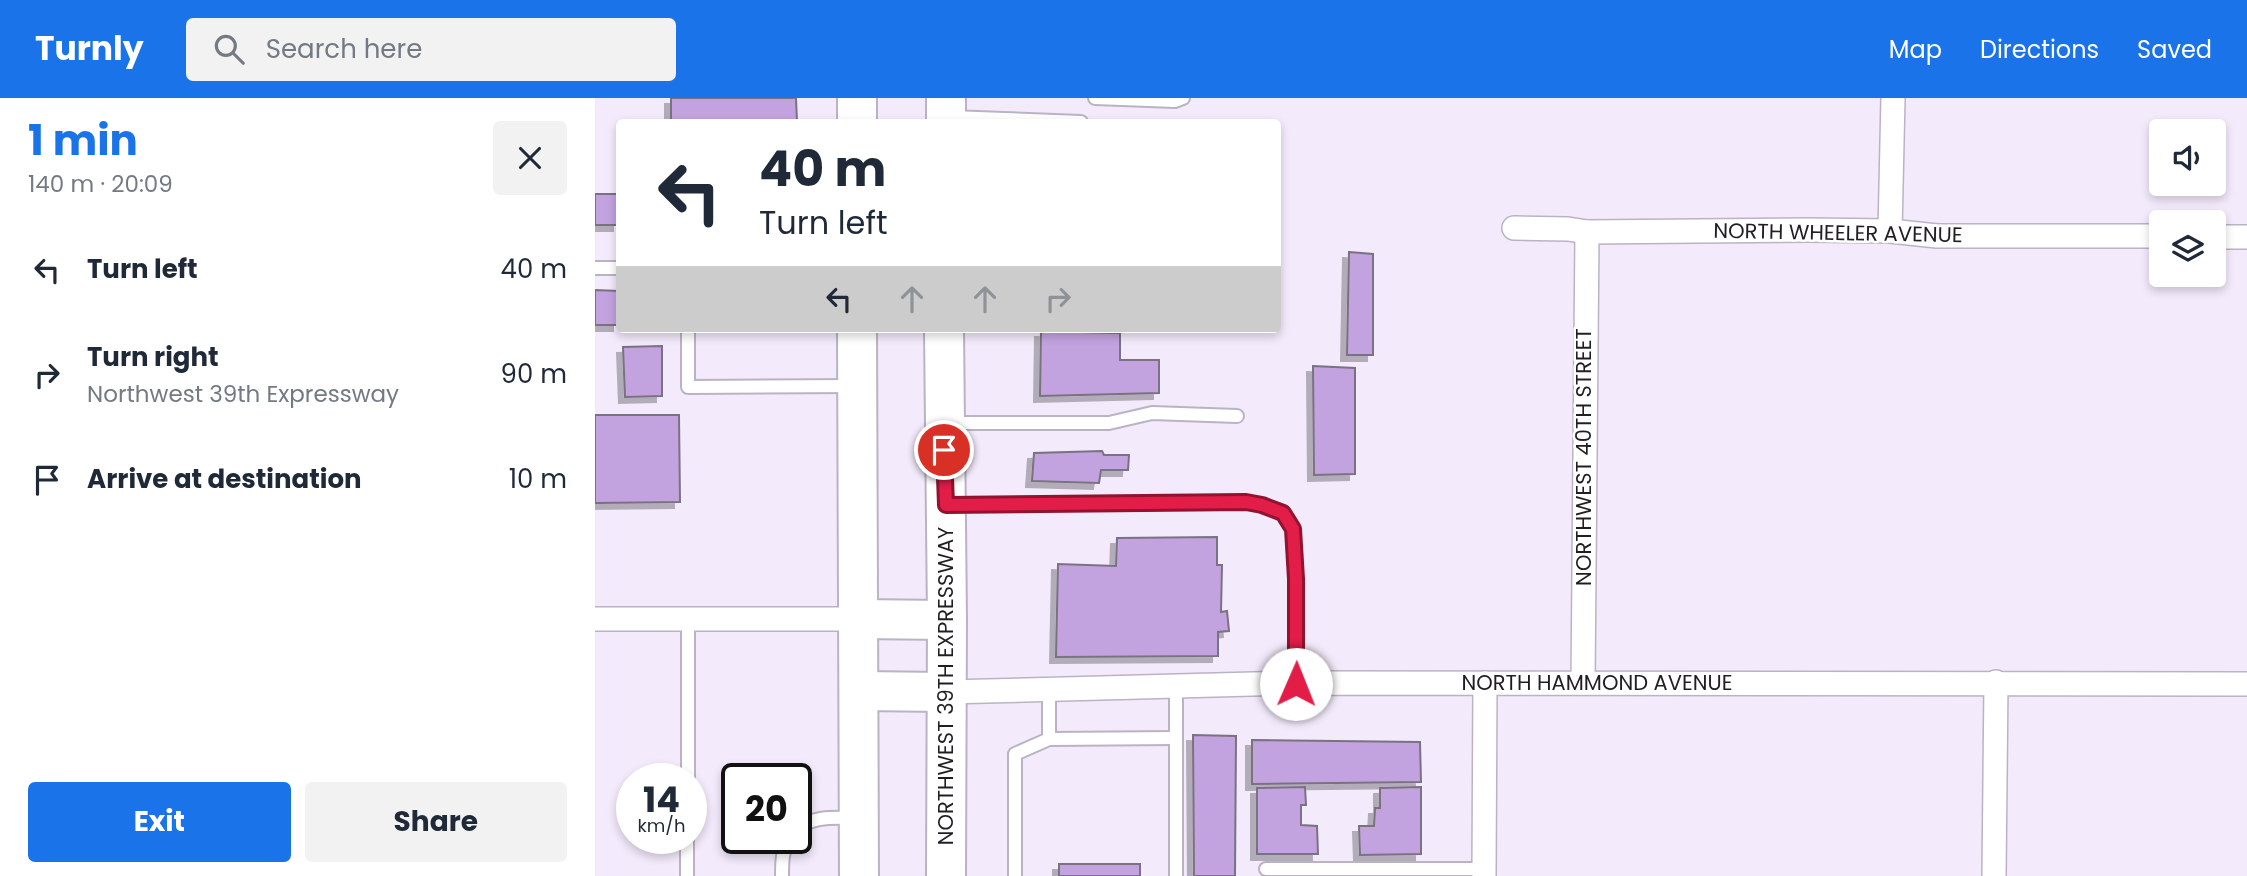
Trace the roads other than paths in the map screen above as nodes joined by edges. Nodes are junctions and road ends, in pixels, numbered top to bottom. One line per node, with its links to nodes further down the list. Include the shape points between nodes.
1 (857, 98): 6 (highway)
2 (1095, 98): 3 (lane)
3 (1183, 98)
4 (1893, 98): 9 (street)
5 (946, 112): 7 (lane)
6 (857, 119)
7 (1040, 119)
8 (1514, 228): 10 (street, NORTH WHEELER AVENUE)
9 (1889, 231): 10 (street, NORTH WHEELER AVENUE); 11 (street, NORTH WHEELER AVENUE, via 1937,236)
10 (1587, 232): 29 (street, NORTHWEST 40TH STREET)
11 (2149, 236)
12 (2226, 237): 13 (street)
13 (2247, 237)
14 (595, 268): 15 (lane)
15 (616, 268)
16 (688, 333): 19 (lane, via 688,387)
17 (857, 333): 19 (highway)
18 (944, 333): 21 (highway, NORTHWEST 39TH EXPRESSWAY)
19 (857, 386): 25 (highway)
20 (1237, 416): 21 (lane, via 1153,413 1108,423)
21 (943, 423): 22 (highway, NORTHWEST 39TH EXPRESSWAY)
22 (946, 505): 26 (highway, NORTHWEST 39TH EXPRESSWAY); 30 (lane, via 1246,502 1283,513 1293,529)
23 (595, 619): 24 (street)
24 (688, 619): 25 (street); 38 (lane)
25 (858, 619): 26 (highway); 34 (highway)
26 (947, 620): 35 (highway, NORTHWEST 39TH EXPRESSWAY)
27 (1996, 682): 29 (street, NORTH HAMMOND AVENUE); 31 (street, NORTH HAMMOND AVENUE); 51 (street)
28 (1485, 683): 29 (street, NORTH HAMMOND AVENUE); 30 (street, NORTH HAMMOND AVENUE); 44 (street)
29 (1583, 683)
30 (1296, 684): 32 (street, NORTH HAMMOND AVENUE)
31 (2247, 684)
32 (1176, 687): 33 (street, NORTH HAMMOND AVENUE); 36 (lane)
33 (1049, 690): 35 (street, NORTH HAMMOND AVENUE); 37 (lane)
34 (859, 691): 35 (highway); 39 (highway)
35 (946, 692): 48 (highway, NORTHWEST 39TH EXPRESSWAY)
36 (1176, 738): 37 (lane); 50 (lane)
37 (1049, 739): 49 (lane, via 1014,754)
38 (688, 763)
39 (859, 817): 40 (lane); 47 (highway)
40 (812, 821)
41 (688, 854): 45 (lane)
42 (783, 854): 46 (lane)
43 (1266, 869): 44 (lane)
44 (1484, 872)
45 (687, 876)
46 (782, 876)
47 (859, 876)
48 (946, 876)
49 (1014, 876)
50 (1176, 876)
51 (1994, 876)

